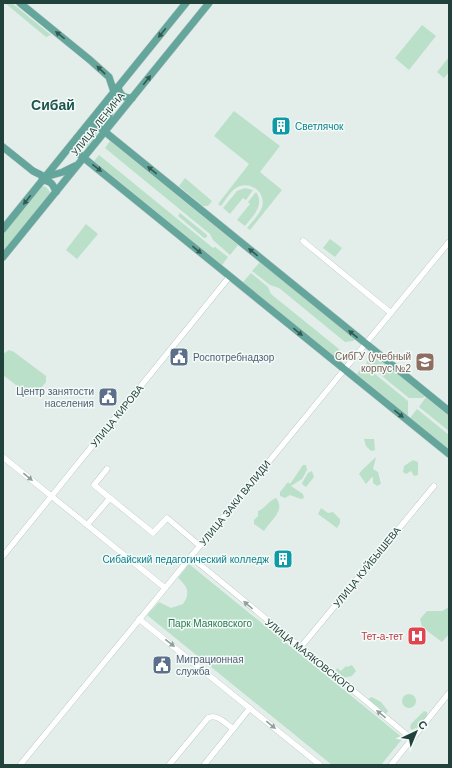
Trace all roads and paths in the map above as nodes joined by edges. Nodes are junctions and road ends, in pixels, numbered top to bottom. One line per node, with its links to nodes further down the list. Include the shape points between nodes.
1 (20, 3): 4 (main road, one-way to 1, via 108,77 90,60)
2 (186, 3): 4 (main road, УЛИЦА ЛЕНИНА, one-way to 4)
3 (209, 3): 5 (main road, УЛИЦА ЛЕНИНА, one-way to 3)
4 (116, 89): 5 (main road, via 125,98); 6 (main road, УЛИЦА ЛЕНИНА); 7 (main road)
5 (132, 98): 7 (main road, УЛИЦА ЛЕНИНА)
6 (86, 127): 7 (main road, via 93,125); 8 (main road, УЛИЦА ЛЕНИНА)
7 (105, 132): 10 (main road, УЛИЦА ЛЕНИНА); 19 (main road, one-way to 7)
8 (77, 138): 10 (main road, via 76,146); 11 (main road, УЛИЦА ЛЕНИНА)
9 (3, 147): 11 (main road)
10 (84, 158): 11 (main road, via 68,170); 12 (main road, УЛИЦА ЛЕНИНА); 17 (main road, one-way to 17)
11 (44, 179): 12 (main road, via 54,185); 13 (main road, УЛИЦА ЛЕНИНА, one-way to 13)
12 (56, 192): 16 (main road, УЛИЦА ЛЕНИНА)
13 (3, 229)
14 (302, 241): 18 (street)
15 (449, 242): 18 (street, УЛИЦА ЗАКИ ВАЛИДИ)
16 (3, 257)
17 (230, 276): 20 (main road, one-way to 20); 26 (street, УЛИЦА КИРОВА)
18 (390, 312): 19 (street, УЛИЦА ЗАКИ ВАЛИДИ)
19 (365, 343): 20 (street, УЛИЦА ЗАКИ ВАЛИДИ); 21 (main road)
20 (344, 369): 22 (main road, one-way to 22); 29 (street, УЛИЦА ЗАКИ ВАЛИДИ)
21 (449, 411)
22 (449, 454)
23 (3, 457): 26 (street, one-way to 26)
24 (107, 469): 27 (street, via 94,485)
25 (434, 486): 34 (street, УЛИЦА КУЙБЫШЕВА)
26 (52, 497): 28 (street); 30 (street, УЛИЦА КИРОВА)
27 (110, 498): 28 (street); 29 (street, via 152,533 167,518)
28 (87, 525): 32 (street)
29 (200, 546): 31 (street, УЛИЦА ЗАКИ ВАЛИДИ)
30 (3, 556)
31 (191, 557): 32 (street, УЛИЦА ЗАКИ ВАЛИДИ); 34 (street, УЛИЦА МАЯКОВСКОГО, one-way to 31)
32 (165, 588): 33 (street, УЛИЦА ЗАКИ ВАЛИДИ)
33 (139, 619): 36 (street, one-way to 36); 39 (street, УЛИЦА ЗАКИ ВАЛИДИ)
34 (300, 648): 38 (street, УЛИЦА МАЯКОВСКОГО, one-way to 34)
35 (449, 693): 38 (street)
36 (250, 708): 37 (street); 42 (street, one-way to 42)
37 (233, 729): 40 (street, via 216,717 208,718); 41 (street)
38 (412, 739): 43 (street)
39 (20, 765)
40 (169, 765)
41 (204, 765)
42 (320, 765)
43 (390, 765)

